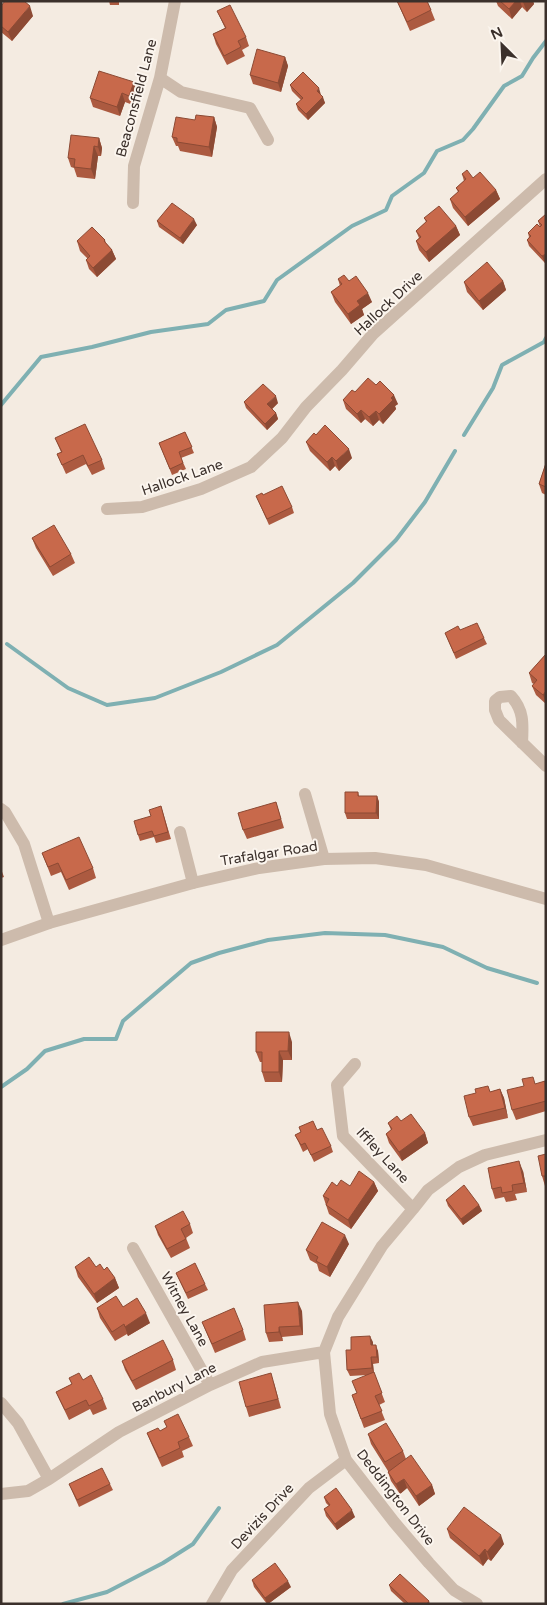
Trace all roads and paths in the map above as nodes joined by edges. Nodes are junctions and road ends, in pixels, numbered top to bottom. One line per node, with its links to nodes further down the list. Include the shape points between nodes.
1 (175, 1): 2 (street, Beaconsfield Lane)
2 (160, 78): 3 (street, via 181,92 250,108); 5 (street, Beaconsfield Lane, via 134,166)
3 (268, 140)
4 (546, 179): 6 (street, Hallock Drive, via 373,334)
5 (133, 202)
6 (261, 458): 7 (street, Hallock Lane, via 252,467 201,489 142,507)
7 (107, 509)
8 (522, 743): 9 (street)
9 (546, 766)
10 (306, 794): 13 (street)
11 (1, 809): 16 (street, via 24,844)
12 (180, 832): 14 (street)
13 (324, 859): 14 (street, Trafalgar Road); 15 (street, Trafalgar Road, via 375,858 426,865)
14 (193, 882): 16 (street, Trafalgar Road)
15 (546, 899)
16 (50, 923): 17 (street, Trafalgar Road)
17 (1, 940)
18 (355, 1064): 20 (street, Iffley Lane, via 336,1085 343,1136)
19 (546, 1140): 20 (street, Deddington Drive, via 485,1155 459,1167 428,1190)
20 (414, 1209): 22 (street, Deddington Drive, via 382,1246 338,1317)
21 (133, 1248): 23 (street, Witney Lane)
22 (324, 1352): 23 (street, Banbury Lane, via 262,1362); 25 (street, Deddington Drive, via 330,1414)
23 (210, 1385): 26 (street, Banbury Lane, via 119,1432)
24 (1, 1403): 26 (street, via 18,1423)
25 (346, 1460): 28 (street, Devizis Drive, via 309,1488 232,1570); 29 (street, Deddington Drive, via 394,1522 454,1590)
26 (50, 1479): 27 (street, Banbury Lane, via 28,1490)
27 (1, 1494)
28 (212, 1604)
29 (477, 1604)

